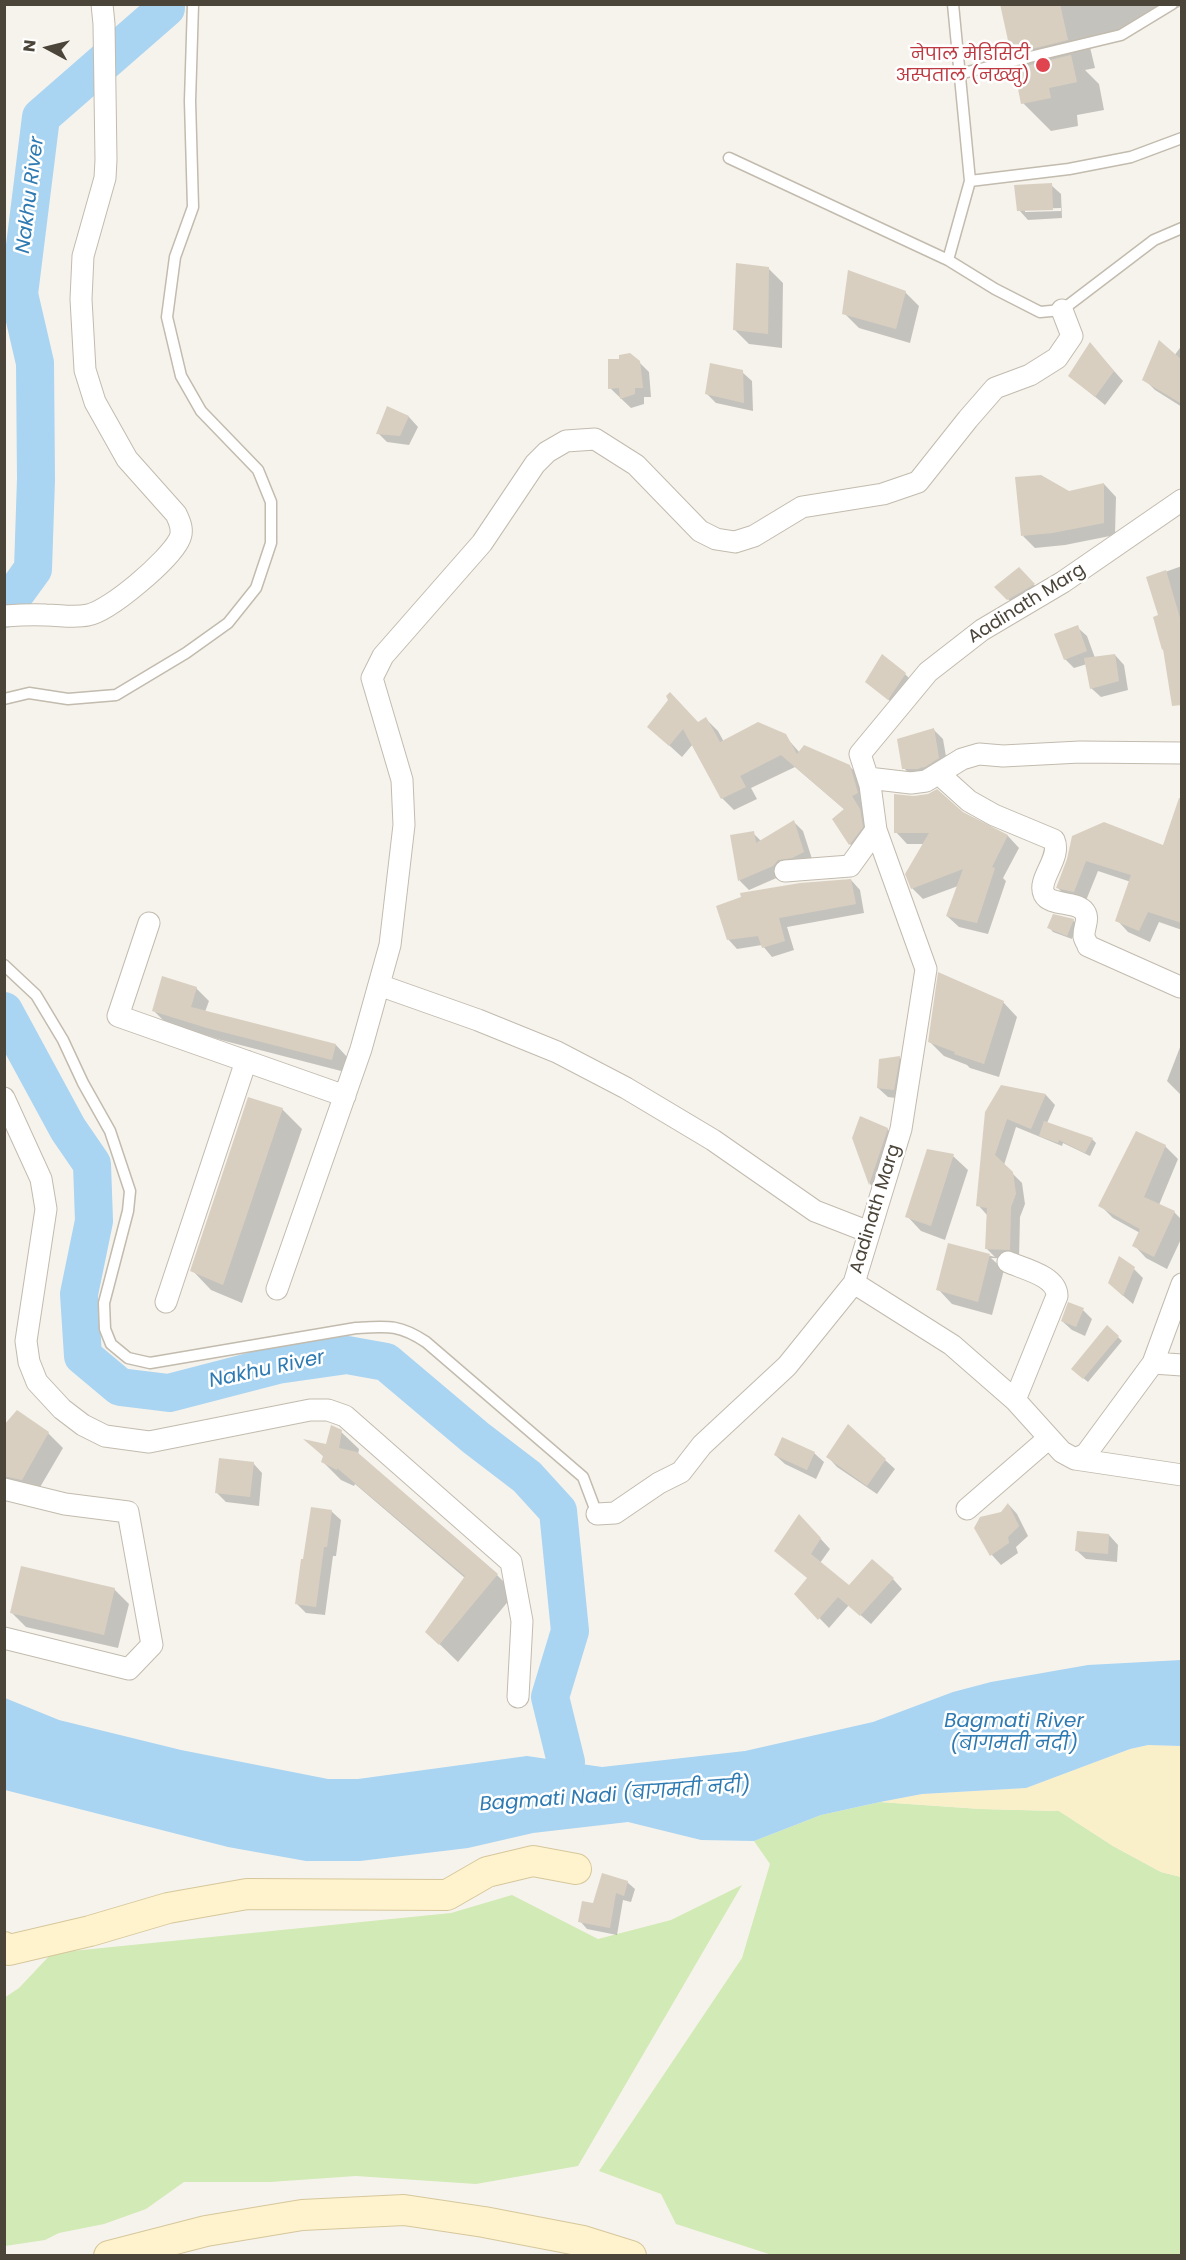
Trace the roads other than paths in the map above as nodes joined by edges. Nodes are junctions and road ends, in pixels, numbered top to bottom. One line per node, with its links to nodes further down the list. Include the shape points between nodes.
1 (102, 4): 13 (street, via 106,160 105,178 83,256 85,370 95,402 127,459 176,514 181,538 166,559 130,590 90,615)
2 (193, 4): 14 (lane, via 193,207 175,257 167,317 181,376 201,411 258,470 271,502 271,543 256,588 228,623 116,695 68,699 28,693)
3 (953, 4): 5 (lane)
4 (1172, 4): 5 (lane, via 1121,35)
5 (959, 74): 8 (lane)
6 (1182, 138): 8 (lane, via 1120,159)
7 (729, 158): 10 (lane)
8 (970, 181): 10 (lane)
9 (1182, 228): 11 (lane, via 1154,240)
10 (948, 260): 11 (lane, via 1040,312)
11 (1062, 310): 22 (street, via 1072,336 1057,358 1030,375 995,388 918,482 883,494 801,507 754,536 735,542 700,531 636,465 596,439 566,441 547,452 482,543 383,656 372,678 402,780 404,825 390,945)
12 (1182, 500): 17 (street, Aadinath Marg, via 1063,582 982,630 928,672 860,754)
13 (4, 616)
14 (4, 699)
15 (1182, 753): 16 (street, via 979,753)
16 (939, 774): 17 (street, via 911,783); 23 (street, via 969,801 1054,840 1055,855 1043,892 1048,899 1081,908 1087,919 1084,937 1088,945)
17 (869, 782): 18 (street, Aadinath Marg)
18 (876, 830): 19 (street, via 850,866); 27 (street, Aadinath Marg, via 926,969 901,1130)
19 (785, 871)
20 (149, 923): 24 (street, via 118,1016)
21 (4, 965): 41 (lane, via 36,995 63,1040 110,1131 130,1191 104,1303 105,1329 111,1344 128,1358 150,1363 356,1328 387,1326 408,1330 584,1477)
22 (379, 985): 25 (street); 27 (street, via 558,1052 713,1140 815,1211)
23 (1180, 987)
24 (246, 1061): 25 (street); 32 (street)
25 (345, 1096): 31 (street)
26 (4, 1098): 43 (street, via 42,1179 46,1209 26,1341 37,1382 82,1425 105,1436 149,1442 310,1410 328,1410 345,1416 511,1562 522,1621)
27 (869, 1232): 29 (street, Aadinath Marg)
28 (1008, 1262): 35 (street, via 1047,1279 1057,1290)
29 (854, 1283): 35 (street, via 952,1345); 41 (street, Aadinath Marg, via 787,1366 702,1445 681,1472 615,1514)
30 (1182, 1284): 33 (street)
31 (277, 1289)
32 (166, 1302)
33 (1152, 1363): 34 (street); 37 (street, via 1086,1454)
34 (1182, 1365)
35 (1015, 1400): 36 (street)
36 (1049, 1438): 37 (street, via 1062,1452); 40 (street)
37 (1075, 1458): 38 (street)
38 (1182, 1475)
39 (4, 1489): 42 (street, via 65,1504 128,1512 152,1645 129,1669)
40 (967, 1509)
41 (597, 1514)
42 (4, 1638)
43 (518, 1697)
44 (576, 1869): 45 (street, via 533,1861 486,1872 447,1895 247,1894 168,1908 9,1950)
45 (4, 1947)
46 (109, 2256): 47 (street, via 206,2231 302,2215 404,2210 583,2241)
47 (631, 2256)

